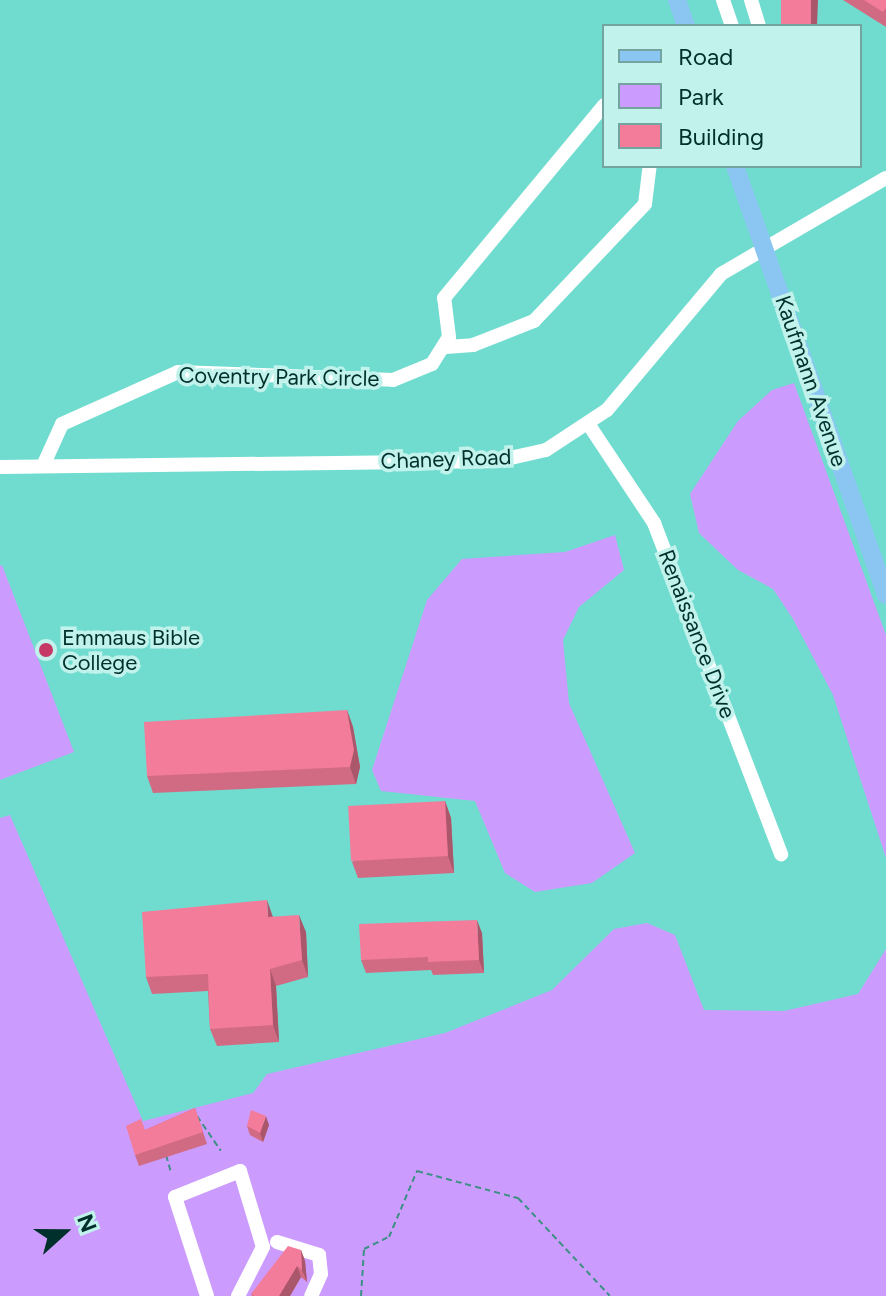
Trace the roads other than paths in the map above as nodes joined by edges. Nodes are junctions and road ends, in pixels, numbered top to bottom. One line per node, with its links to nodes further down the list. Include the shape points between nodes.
1 (677, 0): 4 (main road)
2 (723, 0): 5 (street)
3 (751, 0): 6 (street)
4 (685, 24)
5 (731, 24)
6 (758, 24)
7 (602, 107): 12 (street, via 444,298)
8 (650, 168): 12 (street, Coventry Park Circle, via 645,204 534,321 473,345)
9 (736, 168): 11 (main road, Kaufmann Avenue)
10 (886, 178): 11 (street, Chaney Road)
11 (763, 245): 13 (street, Chaney Road, via 721,274); 16 (main road, Kaufmann Avenue)
12 (446, 347): 14 (street, Coventry Park Circle, via 432,364 393,380 178,372 62,424)
13 (589, 425): 14 (street, Chaney Road, via 546,450 497,461); 17 (street, Renaissance Drive, via 654,523)
14 (43, 466): 15 (street, Chaney Road)
15 (0, 467)
16 (886, 595)
17 (781, 854)
18 (277, 1242): 21 (street, via 319,1255 321,1274)
19 (207, 1296): 20 (street, via 175,1197 240,1171 263,1247)
20 (238, 1296)
21 (311, 1296)

